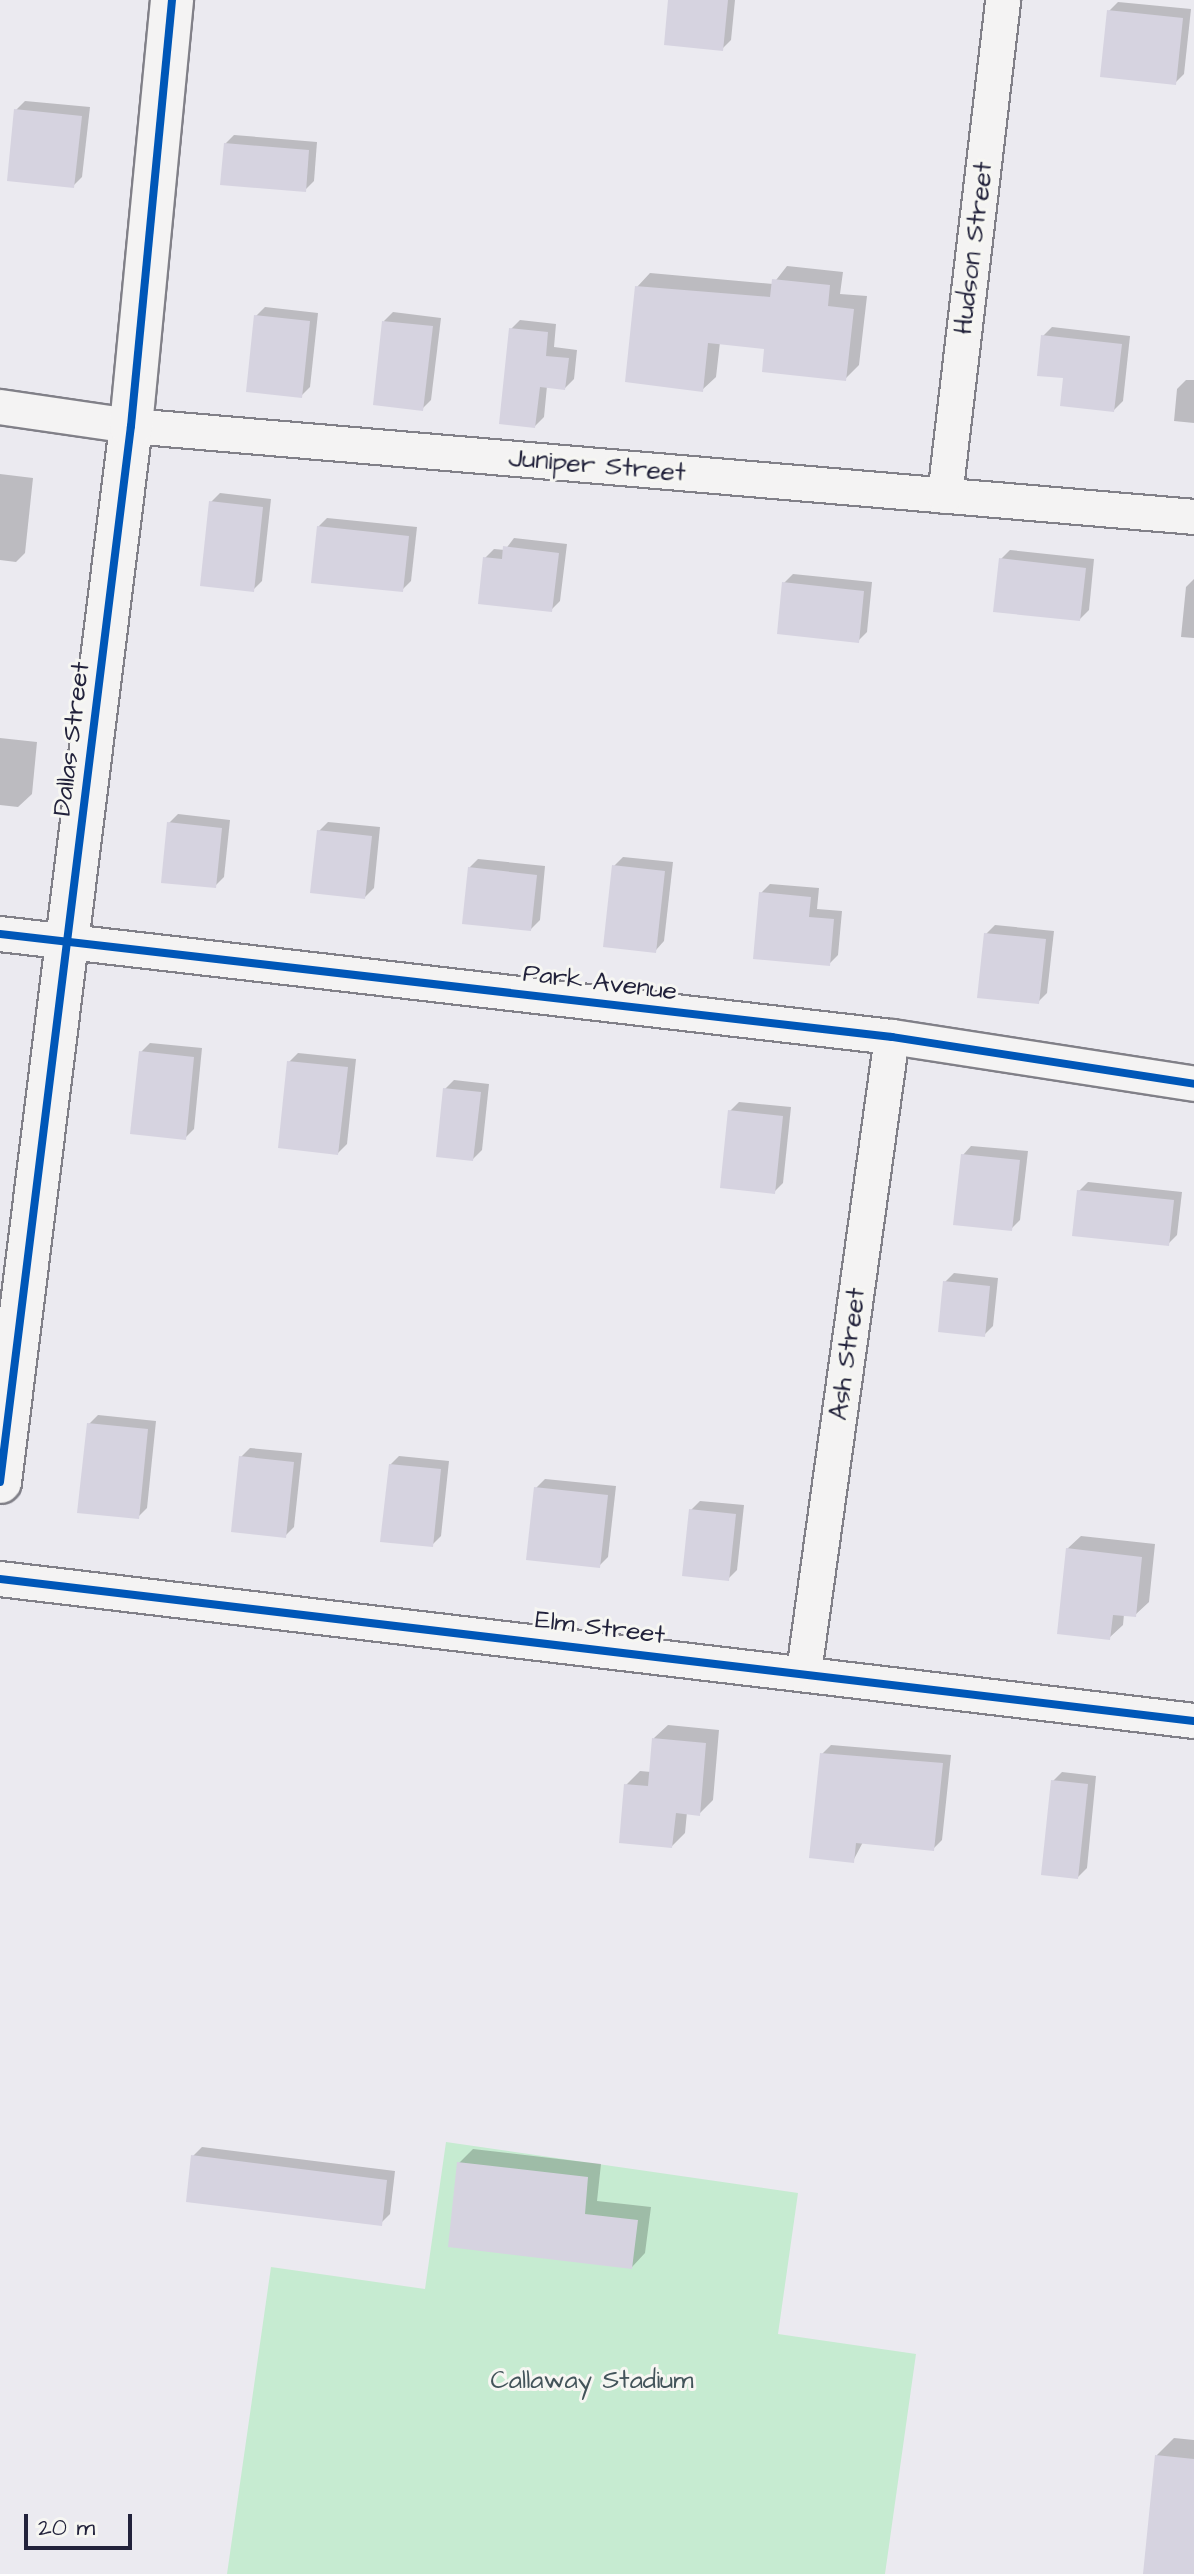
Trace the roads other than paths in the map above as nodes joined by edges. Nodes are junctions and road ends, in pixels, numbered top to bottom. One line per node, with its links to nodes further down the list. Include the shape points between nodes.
1 (172, 0): 4 (street, Dallas Street)
2 (1003, 0): 5 (street, Hudson Street)
3 (0, 407): 4 (street, Juniper Street)
4 (131, 426): 5 (street, Juniper Street); 8 (street, Dallas Street)
5 (945, 496): 6 (street, Juniper Street)
6 (1194, 517)
7 (0, 934): 8 (street, Park Avenue)
8 (67, 942): 9 (street, Park Avenue); 11 (street, Dallas Street)
9 (892, 1037): 10 (street, Park Avenue); 13 (street, Ash Street)
10 (1194, 1084)
11 (0, 1482)
12 (0, 1579): 13 (street, Elm Street)
13 (804, 1672): 14 (street, Elm Street)
14 (1194, 1721)

